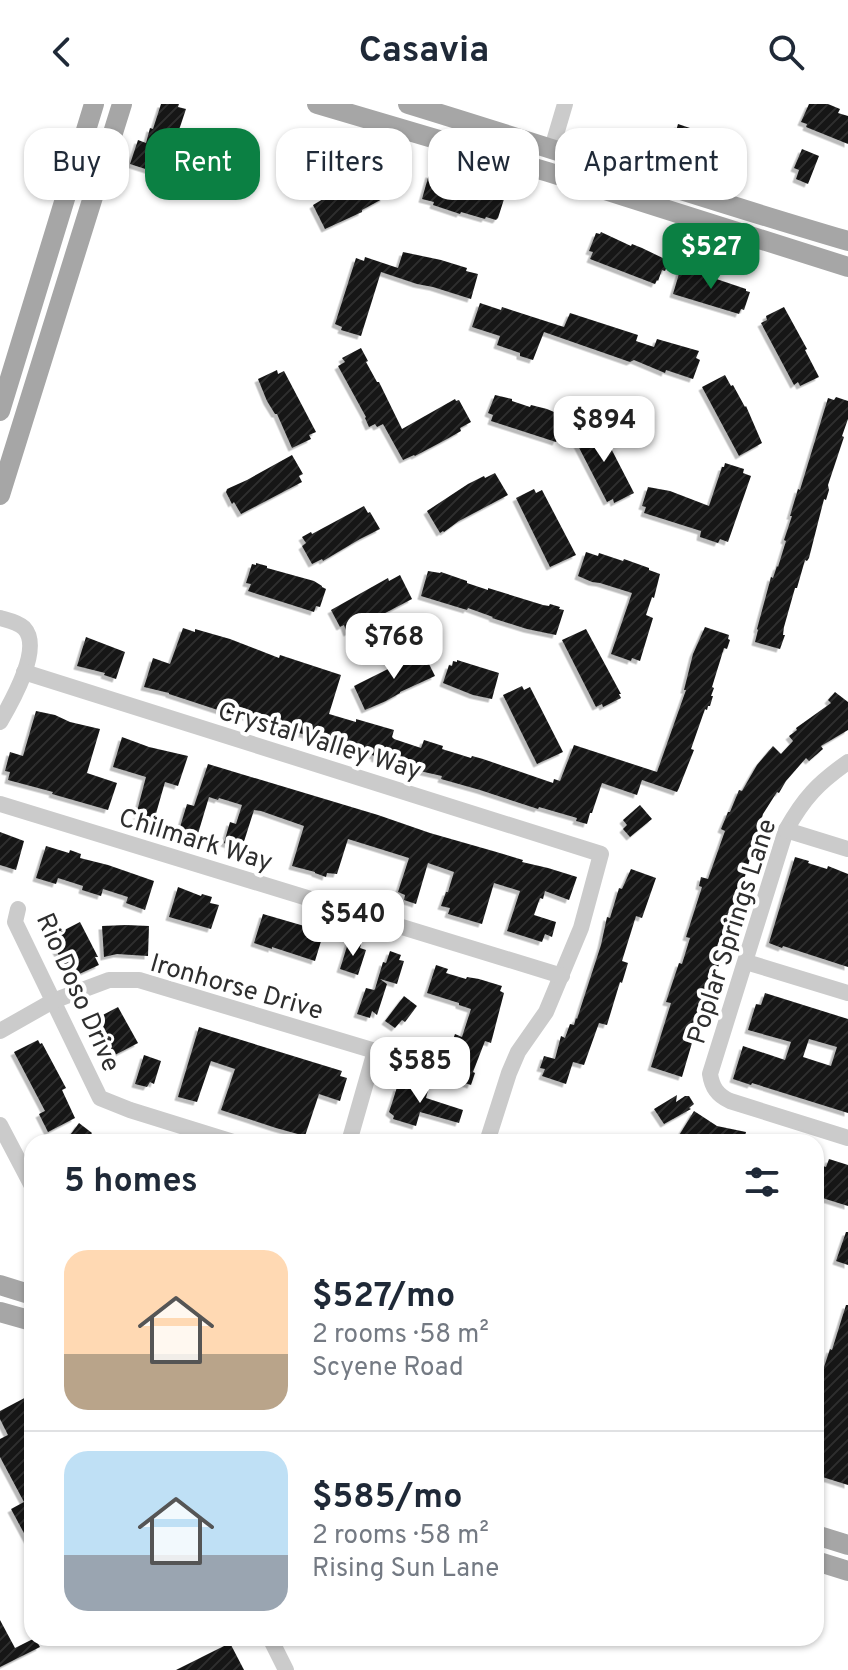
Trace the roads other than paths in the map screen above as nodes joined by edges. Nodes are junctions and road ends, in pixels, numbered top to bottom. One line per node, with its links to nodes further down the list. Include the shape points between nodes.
1 (94, 104): 12 (main road)
2 (122, 104): 13 (main road)
3 (317, 104): 6 (main road)
4 (408, 104): 7 (main road)
5 (565, 104): 7 (street)
6 (428, 137)
7 (552, 148): 8 (street); 10 (main road)
8 (539, 168)
9 (539, 169): 11 (main road)
10 (848, 241)
11 (848, 267)
12 (0, 411)
13 (0, 495)
14 (0, 618): 15 (street, via 24,628 30,641)
15 (24, 672): 16 (street); 23 (street, Crystal Valley Way, via 601,854)
16 (0, 722)
17 (848, 762): 19 (street, Poplar Springs Lane, via 814,788)
18 (0, 804): 23 (street, Chilmark Way)
19 (786, 830): 20 (street); 22 (street, Poplar Springs Lane)
20 (848, 849)
21 (18, 909): 25 (street, Rio Doso Drive, via 15,922)
22 (746, 962): 24 (street); 31 (street, Poplar Springs Lane, via 710,1074 714,1089 730,1101)
23 (562, 976): 30 (street, via 546,1012 518,1052)
24 (848, 993)
25 (53, 1001): 26 (street, Ironhorse Drive); 28 (street, Rio Doso Drive, via 100,1098); 29 (street, Ironhorse Drive, via 109,980 139,980 375,1051)
26 (0, 1031)
27 (0, 1125): 32 (street)
28 (186, 1134)
29 (351, 1134)
30 (490, 1134)
31 (848, 1138)
32 (24, 1171)
33 (0, 1285): 34 (main road)
34 (24, 1292)
35 (0, 1312): 36 (main road)
36 (24, 1319)
37 (824, 1538): 38 (main road)
38 (848, 1545)
39 (824, 1564): 40 (main road)
40 (848, 1571)
41 (274, 1646): 42 (street)
42 (286, 1670)

